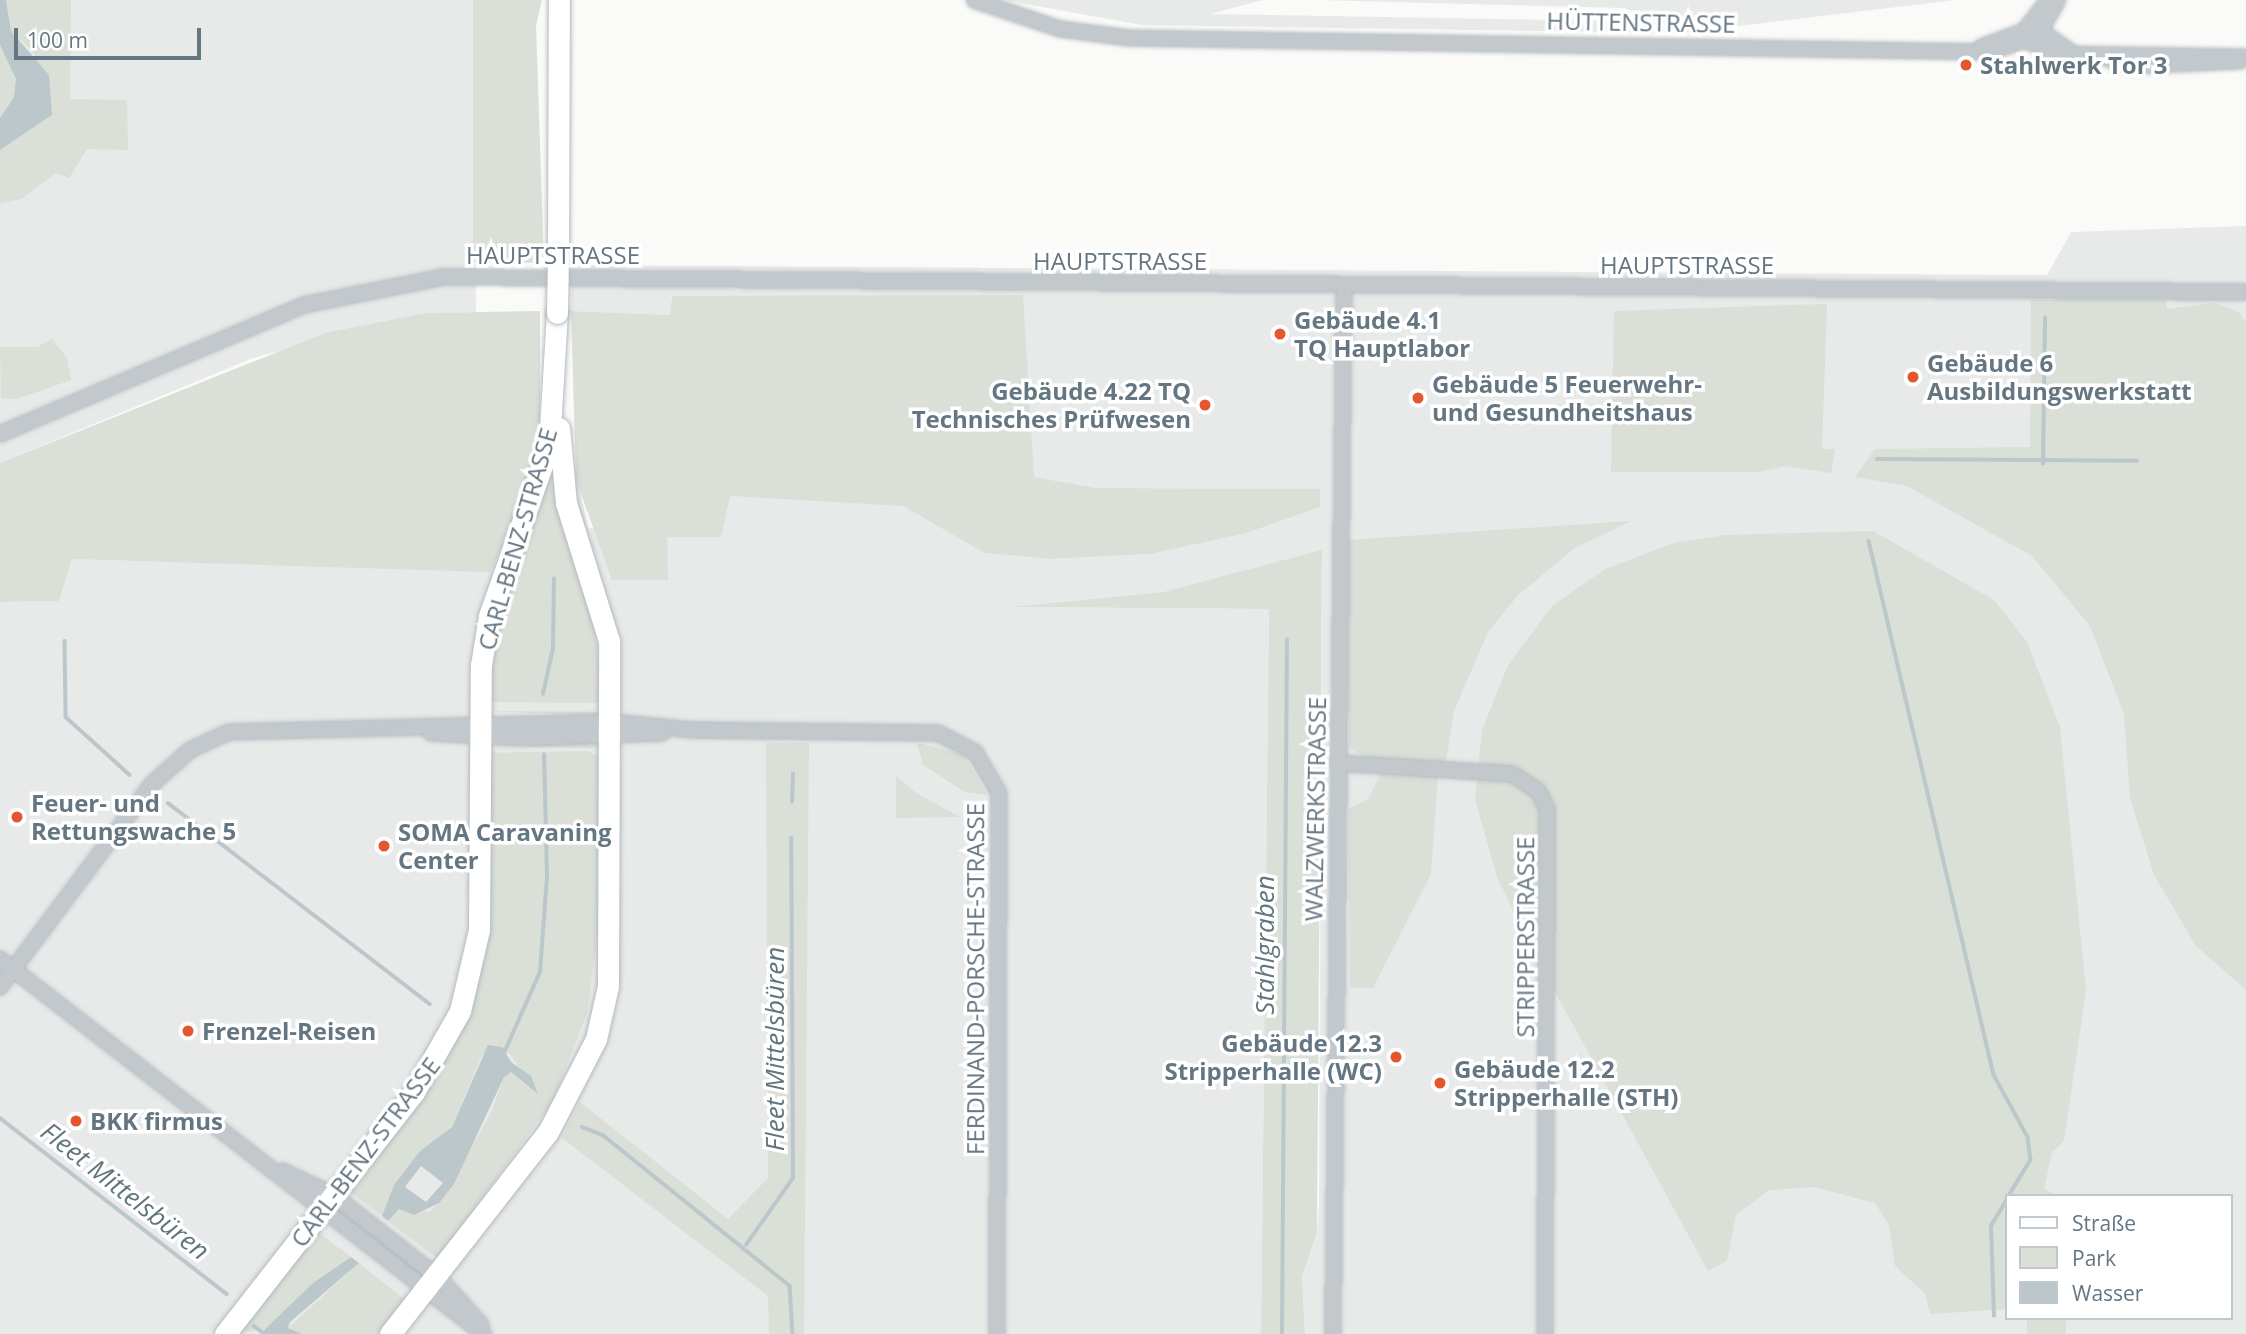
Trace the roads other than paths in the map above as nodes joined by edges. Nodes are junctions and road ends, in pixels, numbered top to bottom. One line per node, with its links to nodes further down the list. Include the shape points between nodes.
1 (559, 0): 9 (street, CARL-BENZ-STRASSE, bridge)
2 (974, 0): 5 (street, HÜTTENSTRASSE, via 1060,29 1129,38 1977,48 1991,52)
3 (2048, 0): 5 (street)
4 (2058, 0): 5 (street)
5 (2034, 32): 6 (street, via 2075,55 2102,56 2131,66)
6 (2246, 59)
7 (1344, 285): 8 (street, HAUPTSTRASSE); 11 (street, HAUPTSTRASSE, via 443,277 303,305); 15 (street, WALZWERKSTRASSE)
8 (2246, 292)
9 (556, 378): 13 (street, CARL-BENZ-STRASSE, via 549,446 489,616); 14 (street, CARL-BENZ-STRASSE, via 566,503 608,641)
10 (0, 422): 11 (street)
11 (21, 422): 12 (street, HAUPTSTRASSE)
12 (0, 434)
13 (480, 730): 14 (street, FERDINAND-PORSCHE-STRASSE); 17 (street, FERDINAND-PORSCHE-STRASSE, via 259,727 190,750 151,785); 19 (street, CARL-BENZ-STRASSE, via 479,930 460,1012 438,1059)
14 (611, 730): 20 (street, CARL-BENZ-STRASSE, via 608,986 596,1039 534,1154); 24 (street, FERDINAND-PORSCHE-STRASSE, via 938,733 975,752 995,782)
15 (1337, 763): 25 (street, WALZWERKSTRASSE); 26 (street, STRIPPERSTRASSE, via 1512,774 1538,791 1547,809)
16 (0, 959): 17 (street)
17 (13, 969): 18 (street, FERDINAND-PORSCHE-STRASSE); 19 (street, via 263,1162)
18 (0, 987)
19 (328, 1202): 20 (street); 21 (street, CARL-BENZ-STRASSE)
20 (433, 1284): 22 (street, CARL-BENZ-STRASSE); 23 (street)
21 (225, 1334)
22 (390, 1334)
23 (487, 1334)
24 (997, 1334)
25 (1333, 1334)
26 (1545, 1334)

